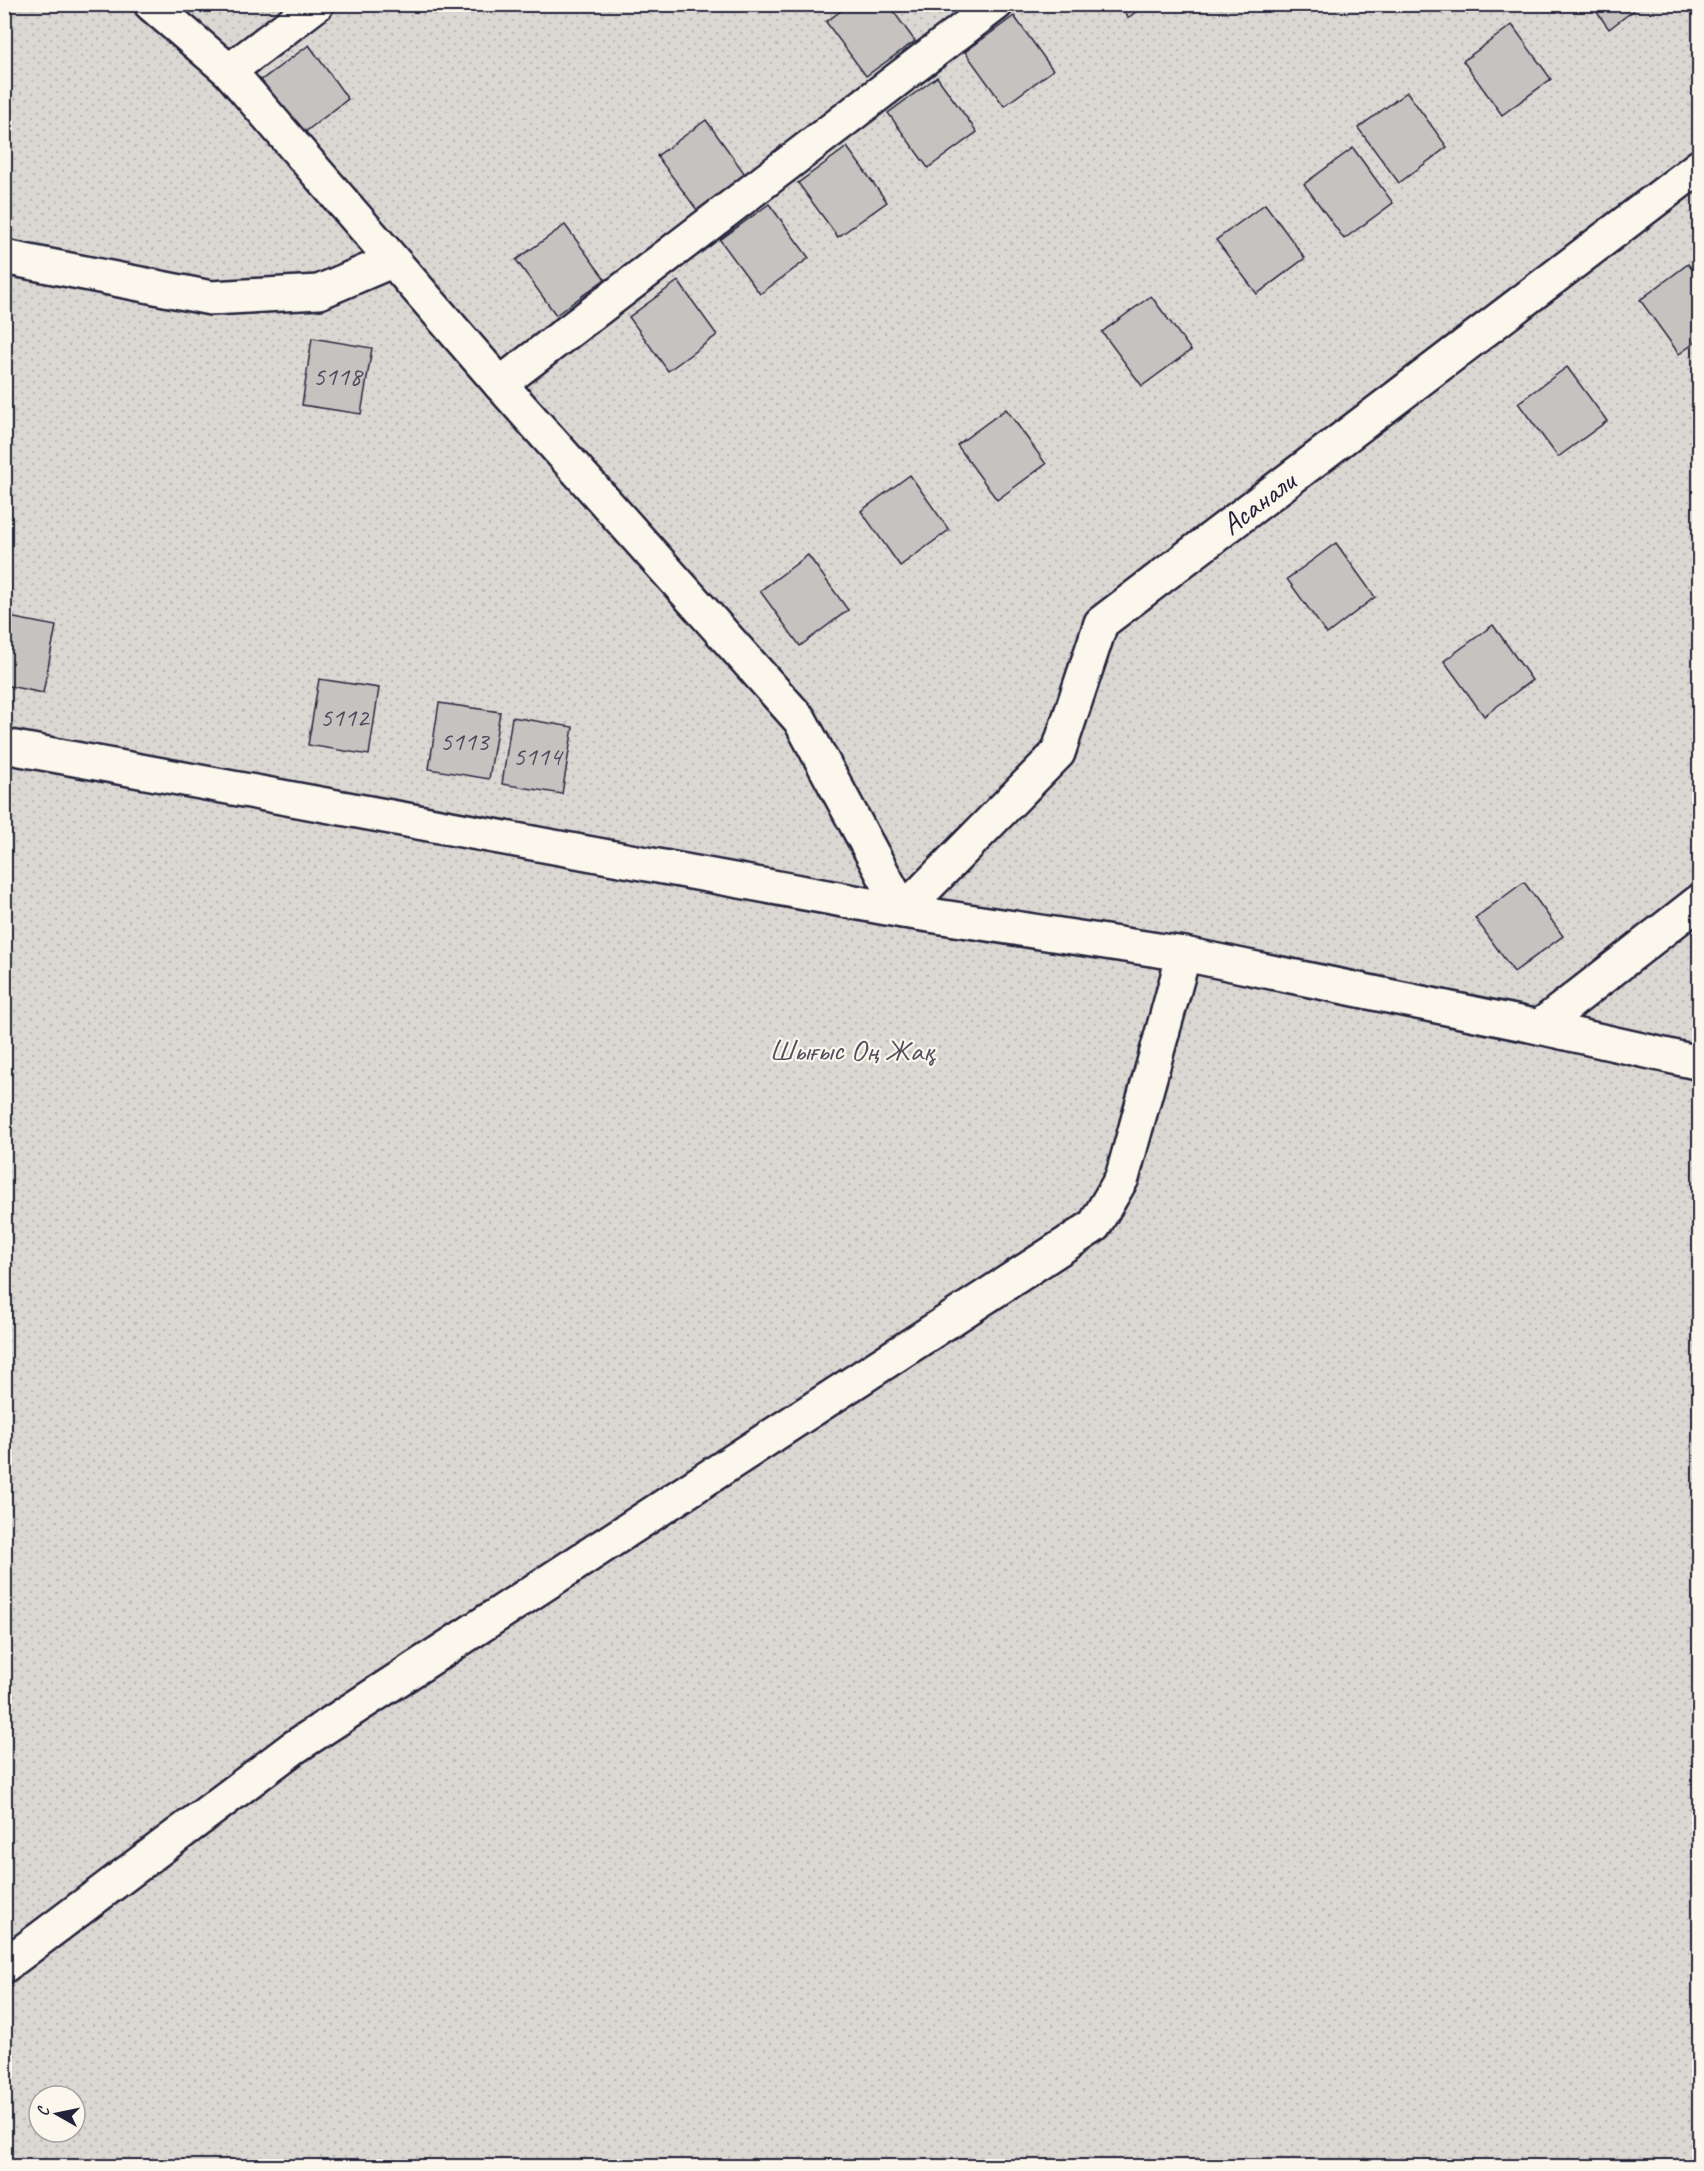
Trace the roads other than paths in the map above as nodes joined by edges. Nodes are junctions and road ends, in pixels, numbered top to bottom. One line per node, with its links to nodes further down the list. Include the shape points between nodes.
1 (151, 4): 4 (street)
2 (317, 4): 4 (street)
3 (996, 4): 8 (street)
4 (229, 71): 7 (street)
5 (1700, 166): 11 (street, Асанали, via 1101,623 1058,753)
6 (4, 257): 7 (street, via 211,298 319,292)
7 (391, 261): 8 (street)
8 (500, 384): 11 (street, via 800,720)
9 (4, 746): 11 (street)
10 (1700, 901): 13 (street)
11 (903, 911): 12 (street)
12 (1184, 954): 13 (street); 15 (street, via 1122,1178 1094,1226 293,1748)
13 (1539, 1027): 14 (street)
14 (1700, 1063)
15 (4, 1966)

